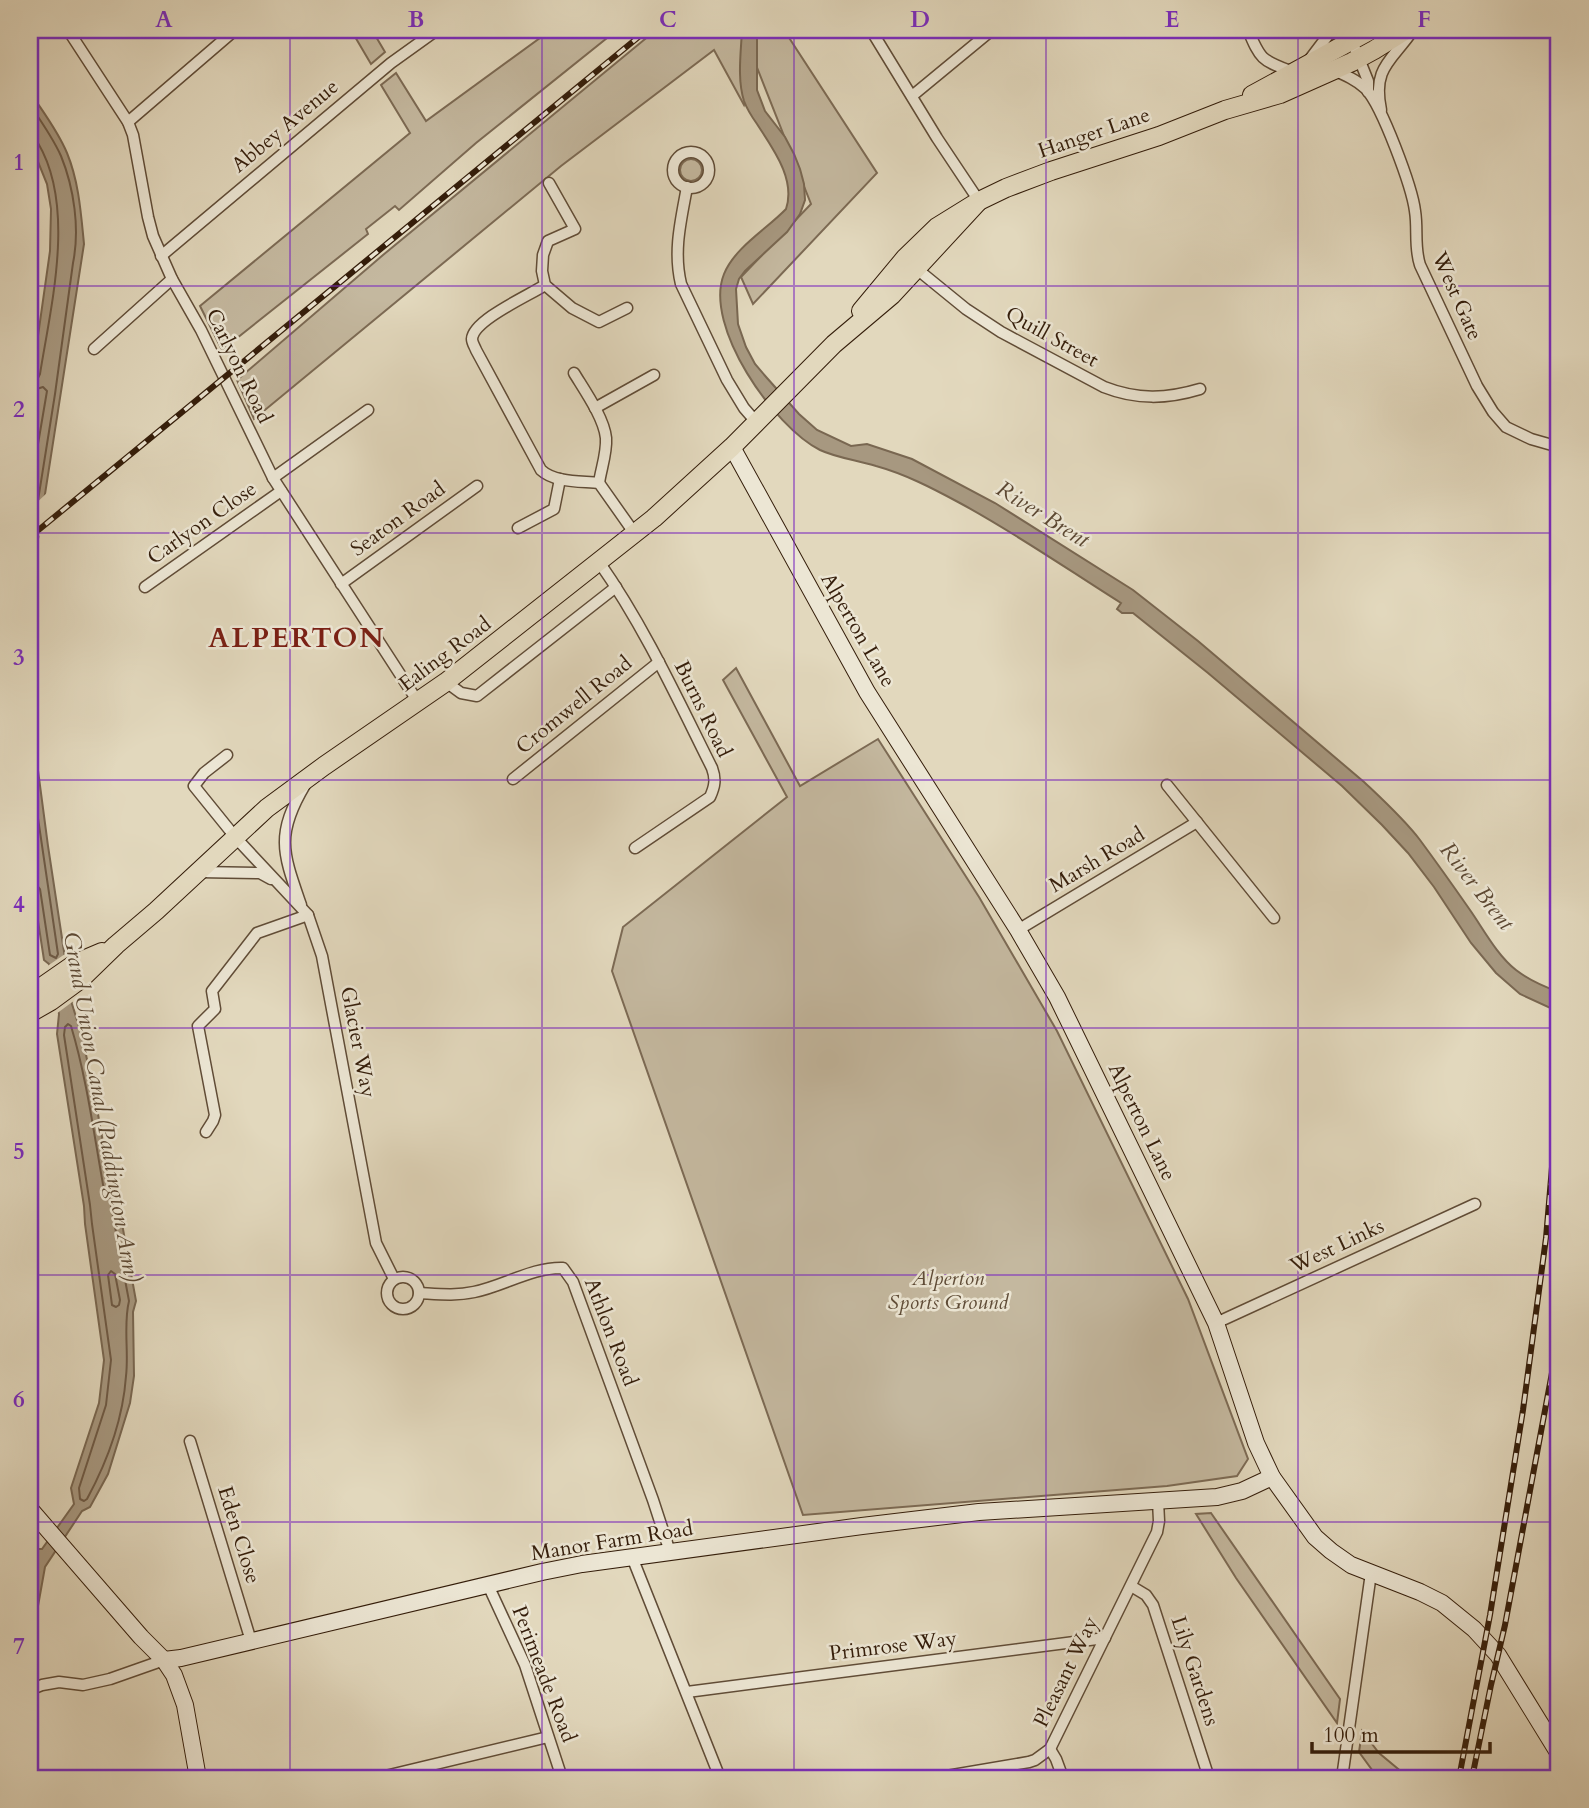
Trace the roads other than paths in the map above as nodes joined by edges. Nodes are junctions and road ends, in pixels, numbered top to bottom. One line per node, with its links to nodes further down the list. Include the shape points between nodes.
1 (68, 30): 19 (street, Carlyon Road)
2 (235, 30): 19 (street)
3 (437, 30): 23 (street, Abbey Avenue, via 391,62)
4 (870, 30): 16 (street)
5 (992, 30): 16 (street)
6 (1248, 30): 13 (street, via 1266,62)
7 (1332, 30): 13 (street)
8 (1371, 30): 11 (main road, Hanger Lane)
9 (1406, 30): 12 (main road, Hanger Lane)
10 (1413, 30): 18 (street, West Gate, via 1380,76)
11 (1352, 41): 12 (street, West Gate); 13 (main road, Hanger Lane)
12 (1359, 58): 14 (main road, Hanger Lane); 15 (street, West Gate)
13 (1298, 69): 17 (main road, Hanger Lane)
14 (1333, 70): 15 (street, West Gate); 17 (main road, Hanger Lane, via 1280,94)
15 (1368, 92): 18 (street, West Gate)
16 (912, 96): 22 (street)
17 (1225, 110): 22 (main road, Hanger Lane)
18 (1382, 117): 37 (street, West Gate, via 1413,199 1420,265 1477,386 1506,427)
19 (128, 122): 23 (street, Carlyon Road)
20 (549, 183): 26 (street, via 575,229 548,241 543,255)
21 (687, 187): 35 (street, via 677,243 681,284 744,408)
22 (979, 201): 24 (main road, Hanger Lane, via 937,228)
23 (161, 256): 25 (street, Carlyon Road)
24 (911, 264): 31 (main road, Hanger Lane); 32 (street, Quill Street, via 1001,332 1104,387 1146,397)
25 (172, 279): 28 (street); 38 (street, Carlyon Road)
26 (545, 285): 27 (street, via 572,308 599,322); 39 (street, via 481,324 472,339 541,470)
27 (627, 308)
28 (94, 349)
29 (574, 373): 33 (street)
30 (654, 375): 33 (street)
31 (791, 387): 35 (main road, Ealing Road)
32 (1200, 389)
33 (594, 408): 40 (street, via 606,434)
34 (368, 410): 38 (street)
35 (762, 417): 36 (main road, Ealing Road)
36 (732, 447): 44 (main road, Ealing Road); 63 (main road, Alperton Lane, via 867,692)
37 (1559, 447)
38 (273, 478): 42 (street, Carlyon Road)
39 (560, 479): 40 (street); 43 (street, via 554,509)
40 (599, 483): 44 (street)
41 (477, 486): 46 (street, Seaton Road)
42 (281, 491): 46 (street, Carlyon Road); 47 (street, Carlyon Close)
43 (518, 528)
44 (635, 534): 45 (main road, Ealing Road)
45 (598, 562): 48 (street, Burns Road); 50 (main road, Ealing Road)
46 (341, 584): 51 (street, Carlyon Road)
47 (145, 587)
48 (616, 587): 49 (street, Burns Road); 50 (street, via 477,696 461,693)
49 (659, 662): 54 (street, Cromwell Road); 58 (street, Burns Road, via 712,768 715,783 710,797)
50 (446, 682): 51 (main road, Ealing Road)
51 (418, 702): 53 (main road, Ealing Road)
52 (227, 755): 57 (street, Glacier Way, via 194,786)
53 (310, 776): 57 (main road, Ealing Road); 61 (street, via 285,828 286,856)
54 (513, 779)
55 (1167, 785): 56 (street)
56 (1197, 822): 62 (street); 63 (street, Marsh Road)
57 (236, 838): 59 (main road, Ealing Road); 60 (street, Glacier Way)
58 (635, 848)
59 (199, 872): 60 (street, via 260,873); 64 (main road, Ealing Road, via 116,945)
60 (279, 883): 61 (street, Glacier Way)
61 (305, 913): 67 (street, via 257,933 212,991 215,1010 198,1026 215,1115); 69 (street, Glacier Way, via 322,956 376,1243)
62 (1274, 918)
63 (1018, 930): 71 (main road, Alperton Lane, via 1086,1053)
64 (49, 992): 65 (main road, Ealing Road); 66 (main road, Ealing Road)
65 (30, 995)
66 (30, 1013)
67 (206, 1132)
68 (1475, 1204): 71 (street, West Links)
69 (394, 1279): 70 (street, via 412,1279); 70 (street, via 387,1298 395,1307 413,1306)
70 (419, 1293): 76 (street, Athlon Road, via 477,1292 549,1267 563,1268 573,1282)
71 (1216, 1323): 73 (main road, Alperton Lane)
72 (190, 1441): 82 (street, Eden Close)
73 (1272, 1477): 74 (main road, Manor Farm Road, via 1217,1497); 78 (main road, Alperton Lane, via 1315,1537 1351,1565)
74 (1158, 1501): 76 (main road, Manor Farm Road, via 979,1512); 80 (street, Pleasant Way, via 1157,1532)
75 (32, 1512): 83 (main road)
76 (670, 1552): 77 (main road, Manor Farm Road)
77 (632, 1558): 79 (main road, Manor Farm Road); 85 (street)
78 (1371, 1573): 88 (main road, Alperton Lane, via 1442,1603 1474,1629 1498,1655); 96 (street)
79 (488, 1585): 82 (main road, Manor Farm Road); 86 (street, Perimeade Road, via 525,1665)
80 (1131, 1586): 81 (street, Pleasant Way); 95 (street, Lily Gardens, via 1153,1605)
81 (1105, 1638): 85 (street, Primrose Way); 87 (street, Pleasant Way)
82 (251, 1641): 83 (main road, Manor Farm Road)
83 (164, 1660): 84 (street, via 110,1679 83,1685 60,1682); 89 (main road, via 185,1705)
84 (30, 1690)
85 (687, 1692): 92 (street)
86 (548, 1737): 90 (street); 91 (street, Perimeade Road)
87 (1049, 1749): 93 (street, Pleasant Way, via 1029,1762); 94 (street)
88 (1559, 1754)
89 (198, 1778)
90 (377, 1778)
91 (562, 1778)
92 (720, 1778)
93 (935, 1778)
94 (1063, 1778)
95 (1209, 1778)
96 (1342, 1778)

